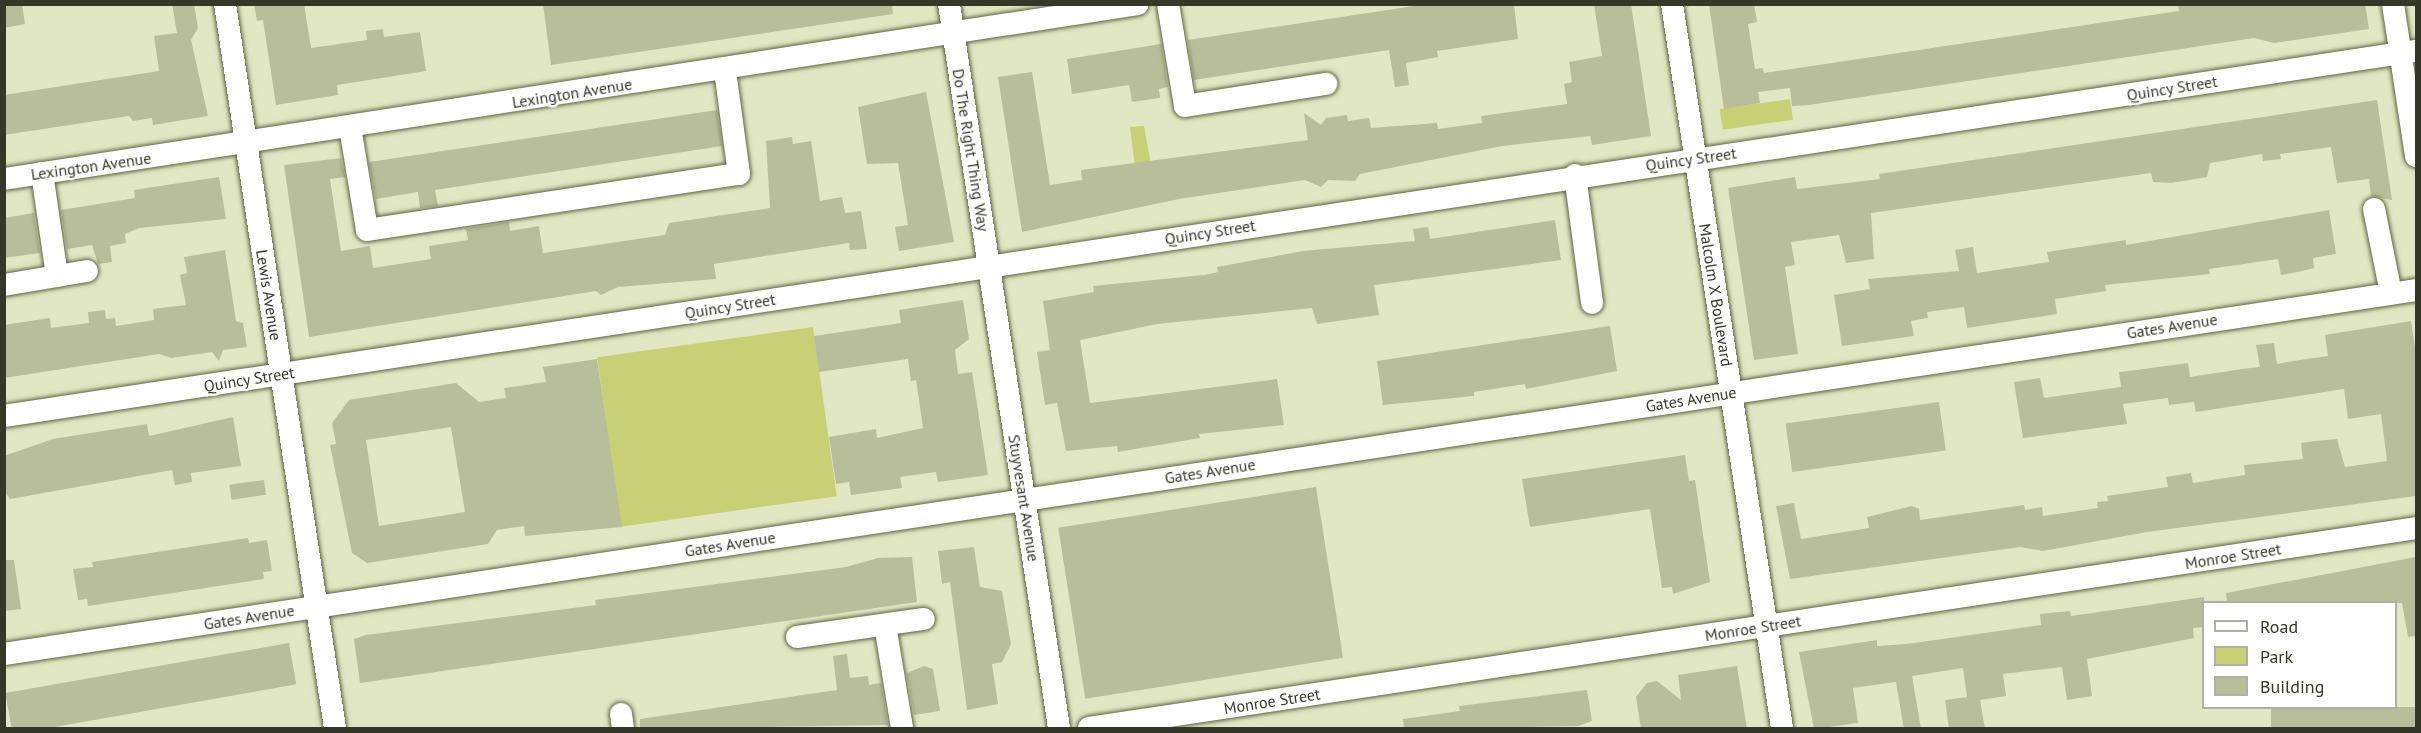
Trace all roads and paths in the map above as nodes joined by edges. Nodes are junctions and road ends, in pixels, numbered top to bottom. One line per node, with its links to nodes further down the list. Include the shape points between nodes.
1 (225, 4): 12 (street, Lewis Avenue)
2 (949, 4): 7 (street)
3 (1138, 4): 7 (street, Lexington Avenue)
4 (1168, 4): 10 (street, via 1185,106)
5 (1672, 4): 14 (street, Malcolm X Boulevard)
6 (2393, 4): 8 (street)
7 (953, 33): 9 (street, Lexington Avenue); 19 (street, Do The Right Thing Way)
8 (2409, 52): 13 (street); 14 (street, Quincy Street)
9 (725, 70): 11 (street, Lexington Avenue); 11 (street, via 739,174 367,230)
10 (1326, 84)
11 (350, 127): 12 (street, Lexington Avenue)
12 (246, 142): 15 (street, Lexington Avenue); 26 (street, Lewis Avenue)
13 (2416, 156)
14 (1695, 159): 16 (street, Quincy Street); 27 (street, Malcolm X Boulevard)
15 (42, 173): 17 (street, Lexington Avenue); 21 (street)
16 (1575, 175): 19 (street, Quincy Street); 25 (street)
17 (4, 179)
18 (2374, 209): 24 (street)
19 (989, 267): 26 (street, Quincy Street); 29 (street, Stuyvesant Avenue)
20 (87, 272): 21 (street)
21 (57, 276): 22 (street)
22 (4, 285)
23 (2416, 290): 24 (street, Gates Avenue)
24 (2391, 293): 27 (street, Gates Avenue)
25 (1592, 303)
26 (281, 374): 28 (street, Quincy Street); 31 (street, Lewis Avenue)
27 (1731, 393): 29 (street, Gates Avenue); 34 (street, Malcolm X Boulevard)
28 (4, 416)
29 (1024, 499): 31 (street, Gates Avenue); 39 (street, Stuyvesant Avenue)
30 (2416, 528): 34 (street, Monroe Street)
31 (316, 607): 36 (street, Gates Avenue); 37 (street, Lewis Avenue)
32 (924, 619): 33 (street)
33 (885, 625): 35 (street); 38 (street)
34 (1766, 627): 40 (street, Monroe Street); 41 (street, Malcolm X Boulevard)
35 (797, 637)
36 (4, 654)
37 (335, 729)
38 (902, 729)
39 (1059, 729)
40 (1089, 729)
41 (1782, 729)

